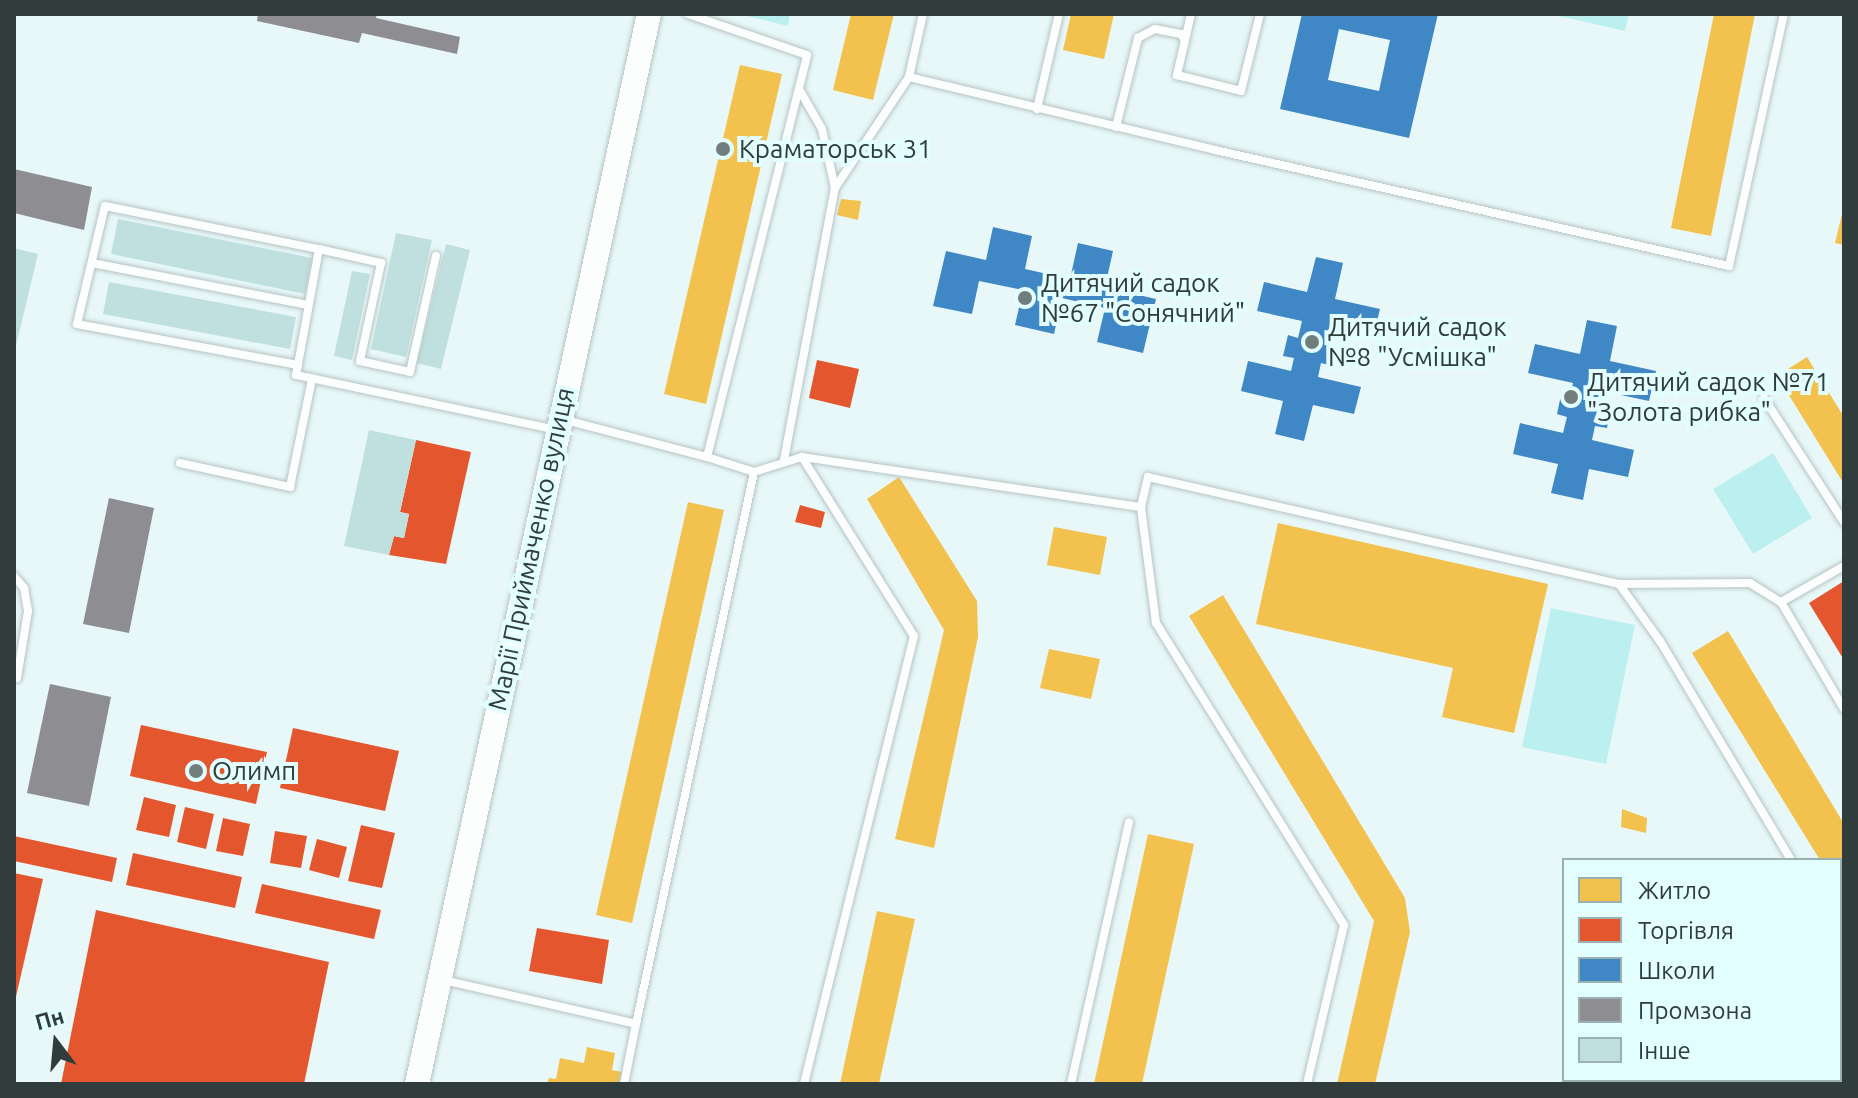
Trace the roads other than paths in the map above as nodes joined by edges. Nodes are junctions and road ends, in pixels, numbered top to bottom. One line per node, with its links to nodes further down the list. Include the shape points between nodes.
1 (649, 14): 21 (street, Марії Приймаченко вулиця)
2 (688, 14): 10 (lane, via 807,55)
3 (923, 14): 9 (lane)
4 (1059, 14): 11 (lane)
5 (1191, 14): 8 (lane)
6 (1260, 14): 8 (lane, via 1241,91 1177,75)
7 (1784, 14): 12 (lane, via 1729,266)
8 (1185, 34): 12 (lane, via 1155,29 1138,38)
9 (909, 77): 11 (lane); 13 (lane)
10 (799, 88): 13 (lane, via 822,129); 22 (lane)
11 (1037, 109): 12 (lane)
12 (1116, 127)
13 (835, 188): 24 (lane)
14 (319, 249): 15 (lane, via 381,263 360,361 410,372); 16 (lane, via 105,206); 17 (lane)
15 (436, 256)
16 (92, 263): 17 (lane); 18 (lane, via 77,324)
17 (308, 305): 18 (lane)
18 (298, 365): 19 (lane, via 296,375)
19 (312, 379): 21 (lane); 25 (lane, via 290,487)
20 (1764, 398): 28 (lane)
21 (558, 424): 22 (lane); 37 (street, Марії Приймаченко вулиця)
22 (707, 457): 26 (lane)
23 (802, 457): 24 (lane); 27 (lane); 41 (lane, via 914,636)
24 (784, 460): 26 (lane)
25 (180, 463)
26 (754, 472): 38 (lane)
27 (1141, 507): 31 (lane, via 1148,477); 43 (lane, via 1156,623 1344,925)
28 (1844, 522)
29 (1844, 566): 32 (lane)
30 (14, 576): 33 (lane, via 24,588 28,611)
31 (1619, 584): 32 (lane, via 1750,583); 36 (lane, via 1660,641)
32 (1781, 602): 34 (lane)
33 (17, 678)
34 (1844, 709)
35 (1129, 822): 42 (lane)
36 (1790, 858)
37 (439, 979): 38 (lane); 39 (street, Марії Приймаченко вулиця)
38 (636, 1024): 40 (lane)
39 (417, 1084)
40 (624, 1084)
41 (804, 1084)
42 (1071, 1084)
43 (1307, 1084)

